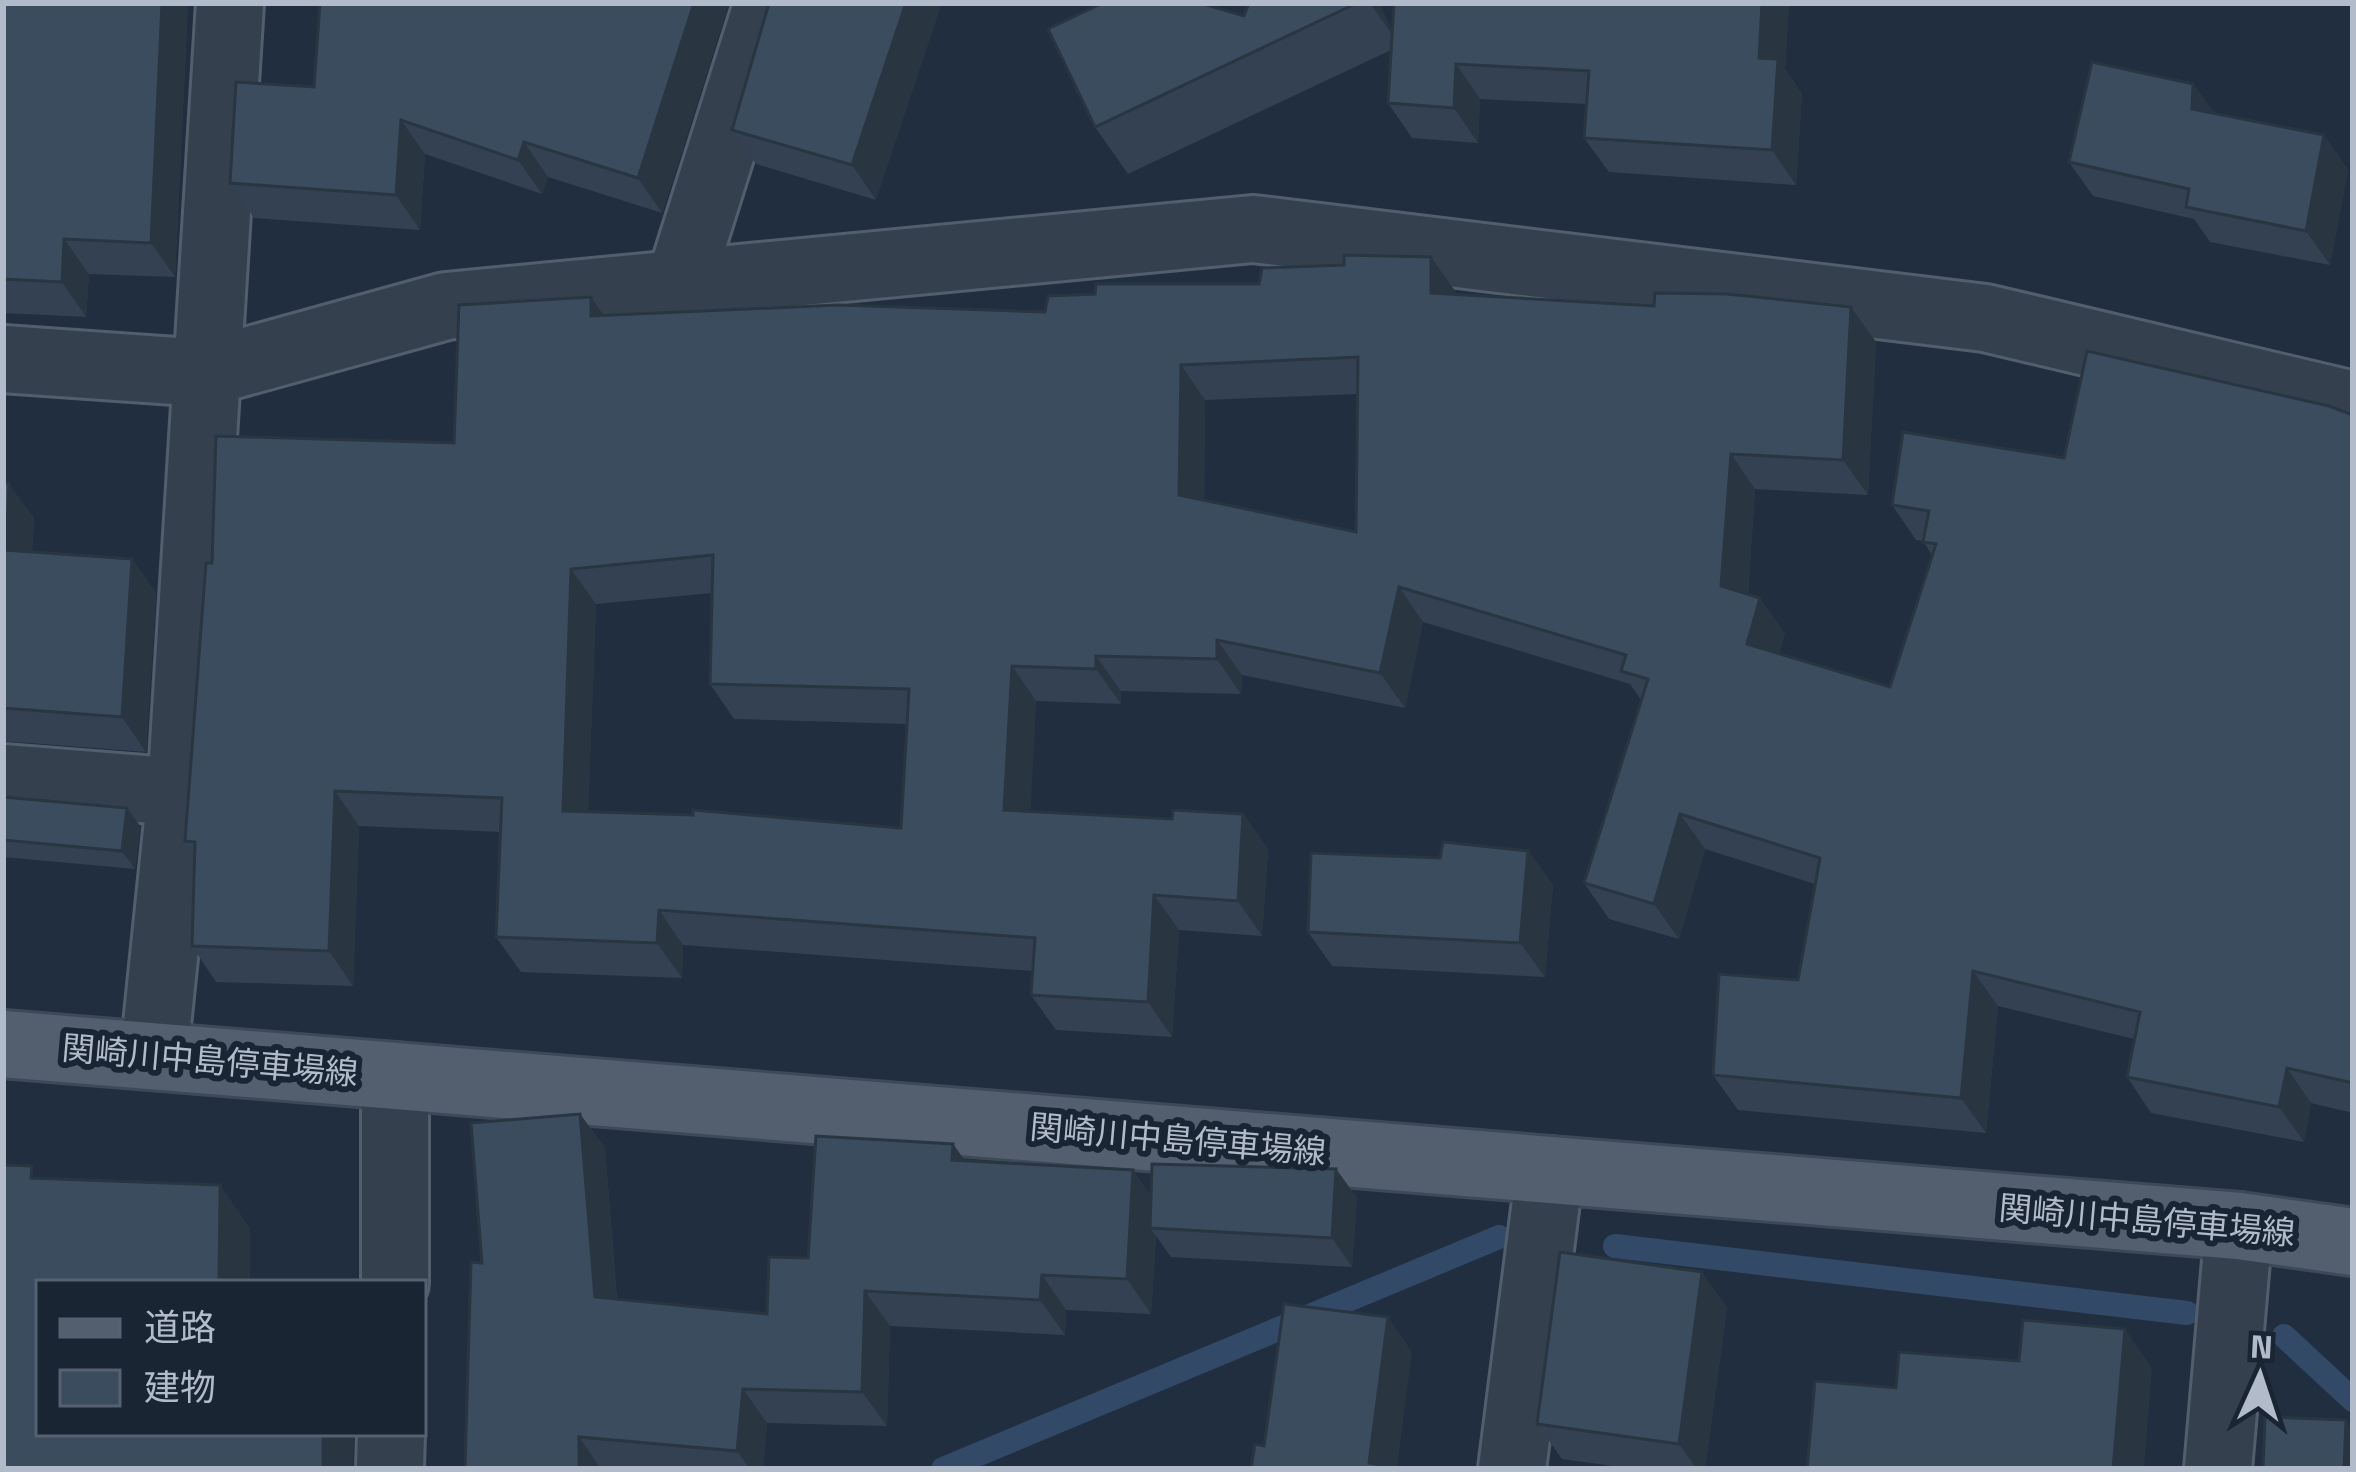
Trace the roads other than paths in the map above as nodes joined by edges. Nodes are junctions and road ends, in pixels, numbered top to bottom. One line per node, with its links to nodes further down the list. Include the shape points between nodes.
1 (230, 3): 5 (street)
2 (768, 3): 3 (street)
3 (679, 285): 5 (street, via 446,306); 6 (street, via 1252,229 1985,318)
4 (3, 359): 5 (street)
5 (204, 373): 8 (street)
6 (2353, 405)
7 (3, 778): 8 (street)
8 (181, 792): 10 (street)
9 (3, 1044): 10 (main road, 関崎川中島停車場線)
10 (154, 1054): 11 (main road, 関崎川中島停車場線)
11 (395, 1076): 12 (main road, 関崎川中島停車場線); 15 (street)
12 (1550, 1170): 13 (main road, 関崎川中島停車場線); 18 (street)
13 (2239, 1226): 14 (main road, 関崎川中島停車場線); 19 (street)
14 (2353, 1241)
15 (395, 1280)
16 (391, 1436): 17 (street)
17 (390, 1469)
18 (1512, 1469)
19 (2218, 1469)

